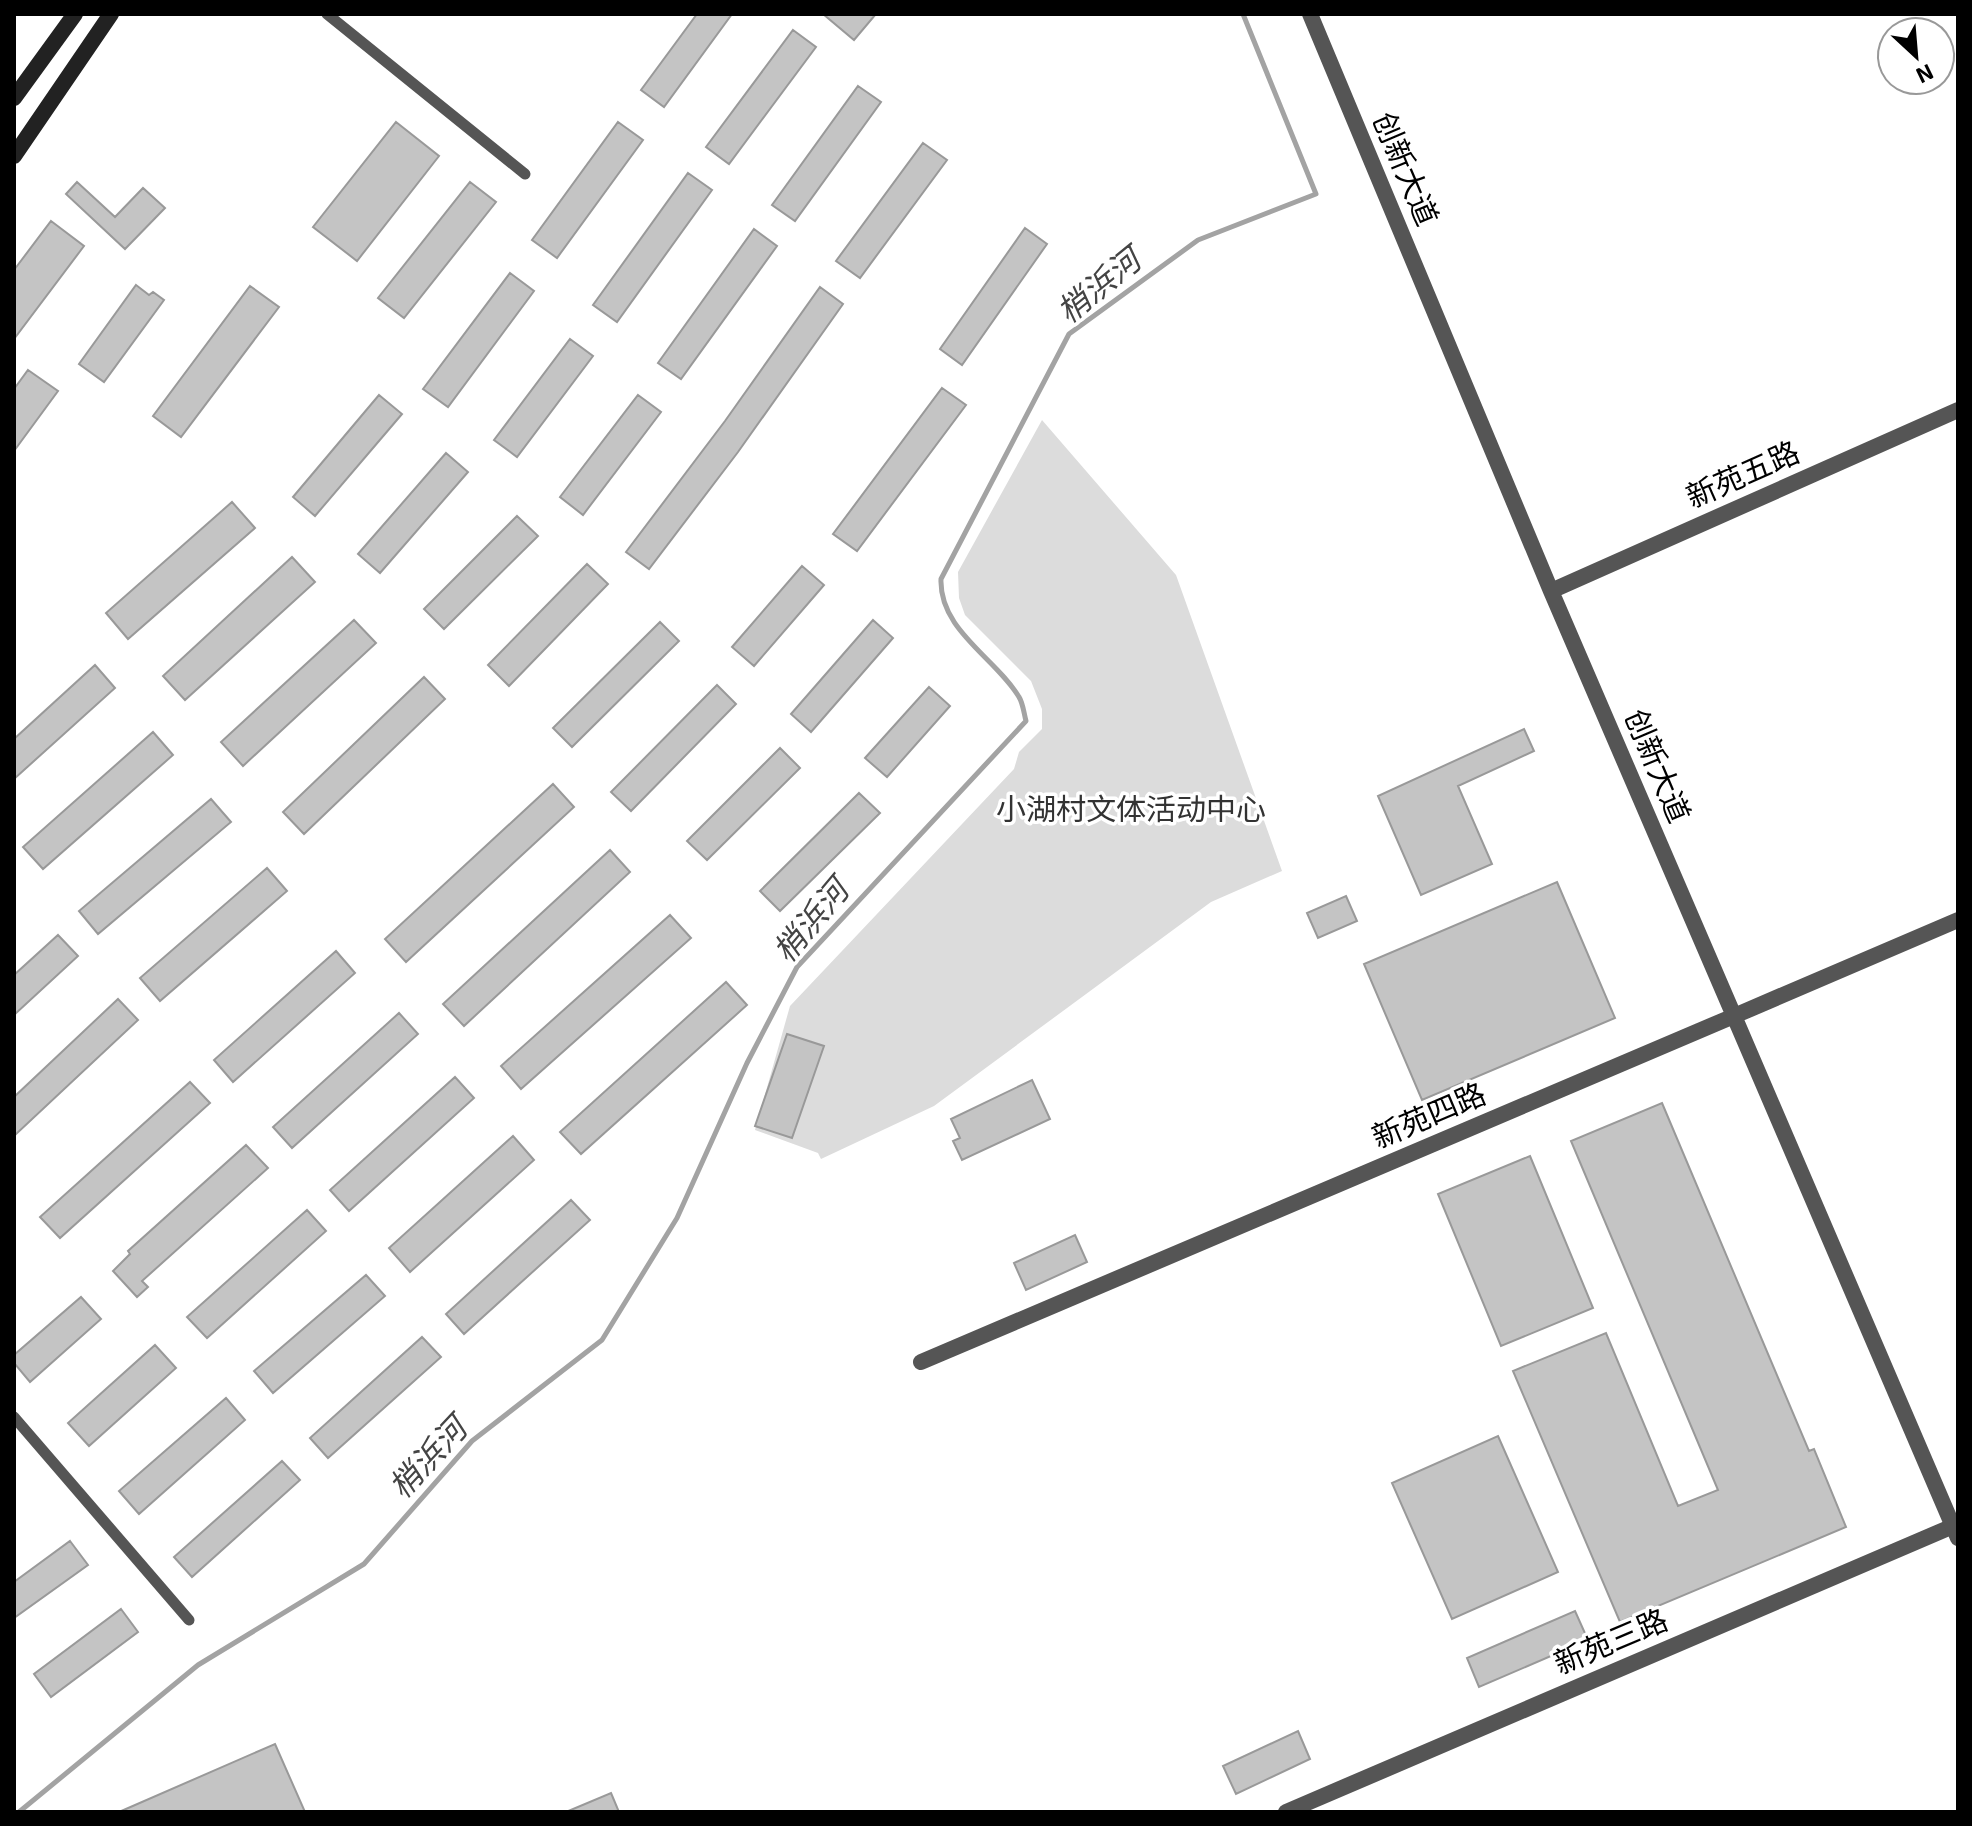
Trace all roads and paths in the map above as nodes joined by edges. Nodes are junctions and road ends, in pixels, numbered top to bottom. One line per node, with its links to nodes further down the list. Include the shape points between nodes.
1 (75, 14): 5 (main road)
2 (111, 14): 6 (main road)
3 (327, 14): 7 (lane)
4 (1310, 14): 9 (street, 创新大道)
5 (14, 98)
6 (14, 156)
7 (525, 174)
8 (1958, 410): 9 (street, 新苑五路)
9 (1551, 591): 11 (street, 创新大道)
10 (1958, 920): 11 (street, 新苑四路)
11 (1734, 1016): 12 (street, 新苑四路); 14 (street, 创新大道)
12 (921, 1362)
13 (14, 1417): 15 (lane)
14 (1956, 1529): 16 (street, 新苑三路)
15 (189, 1620)
16 (1286, 1812)

